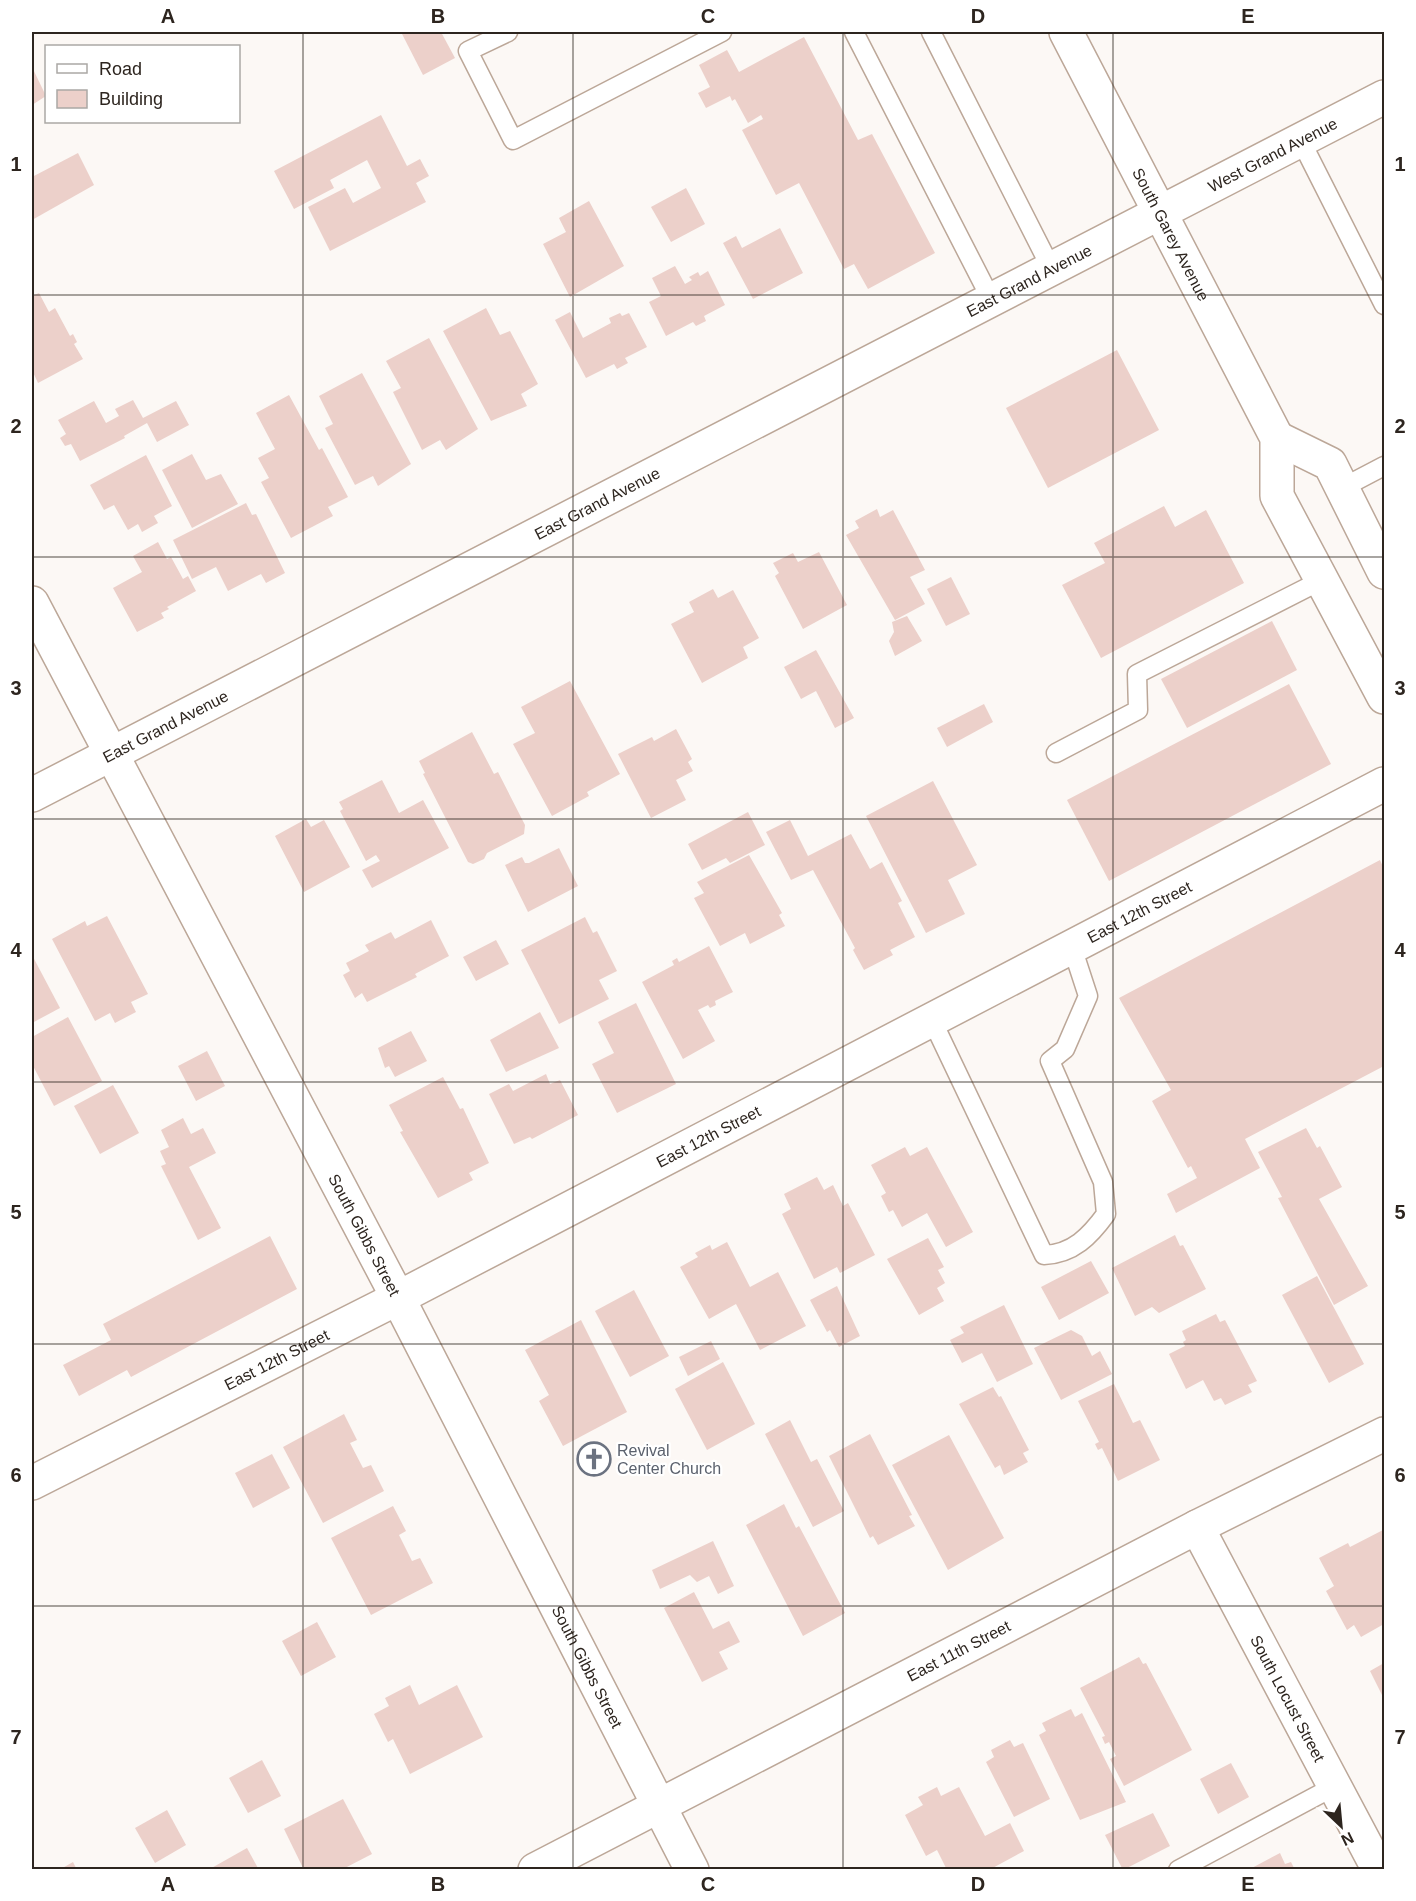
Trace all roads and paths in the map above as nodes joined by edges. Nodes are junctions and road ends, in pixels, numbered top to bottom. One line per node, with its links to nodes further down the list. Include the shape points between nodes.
1 (508, 32): 6 (lane)
2 (722, 32): 6 (lane, via 513,140 468,51)
3 (854, 32): 11 (lane)
4 (931, 32): 10 (lane)
5 (1066, 32): 9 (street, South Garey Avenue)
6 (478, 38)
7 (1384, 97): 8 (street, West Grand Avenue)
8 (1301, 141): 9 (street, West Grand Avenue); 12 (lane)
9 (1163, 213): 10 (street, East Grand Avenue); 13 (street, South Garey Avenue)
10 (1052, 270): 11 (street, East Grand Avenue)
11 (992, 301): 20 (street, East Grand Avenue)
12 (1384, 305)
13 (1277, 438): 15 (street, via 1330,465); 17 (street, South Garey Avenue, via 1277,496)
14 (1384, 466): 15 (lane)
15 (1342, 488): 16 (street)
16 (1384, 572)
17 (1322, 580): 19 (street, South Garey Avenue); 21 (lane, via 1137,674 1138,710)
18 (32, 603): 20 (street, South Gibbs Street)
19 (1384, 697)
20 (111, 753): 23 (street, East Grand Avenue); 26 (street, South Gibbs Street)
21 (1056, 753)
22 (1384, 784): 24 (street, East 12th Street)
23 (32, 795)
24 (1072, 946): 25 (street, East 12th Street); 25 (lane, via 1088,996 1065,1049 1050,1061 1103,1182 1106,1214 1088,1238 1059,1255 1044,1256)
25 (932, 1020): 26 (street, East 12th Street)
26 (398, 1298): 28 (street, East 12th Street); 31 (street, South Gibbs Street)
27 (1384, 1434): 29 (street, East 11th Street)
28 (32, 1483)
29 (1197, 1527): 30 (street, South Locust Street); 31 (street, East 11th Street)
30 (1335, 1786): 34 (lane); 35 (street, South Locust Street)
31 (658, 1805): 32 (street, East 11th Street); 33 (street, South Gibbs Street)
32 (535, 1869)
33 (692, 1869)
34 (1178, 1869)
35 (1379, 1869)

